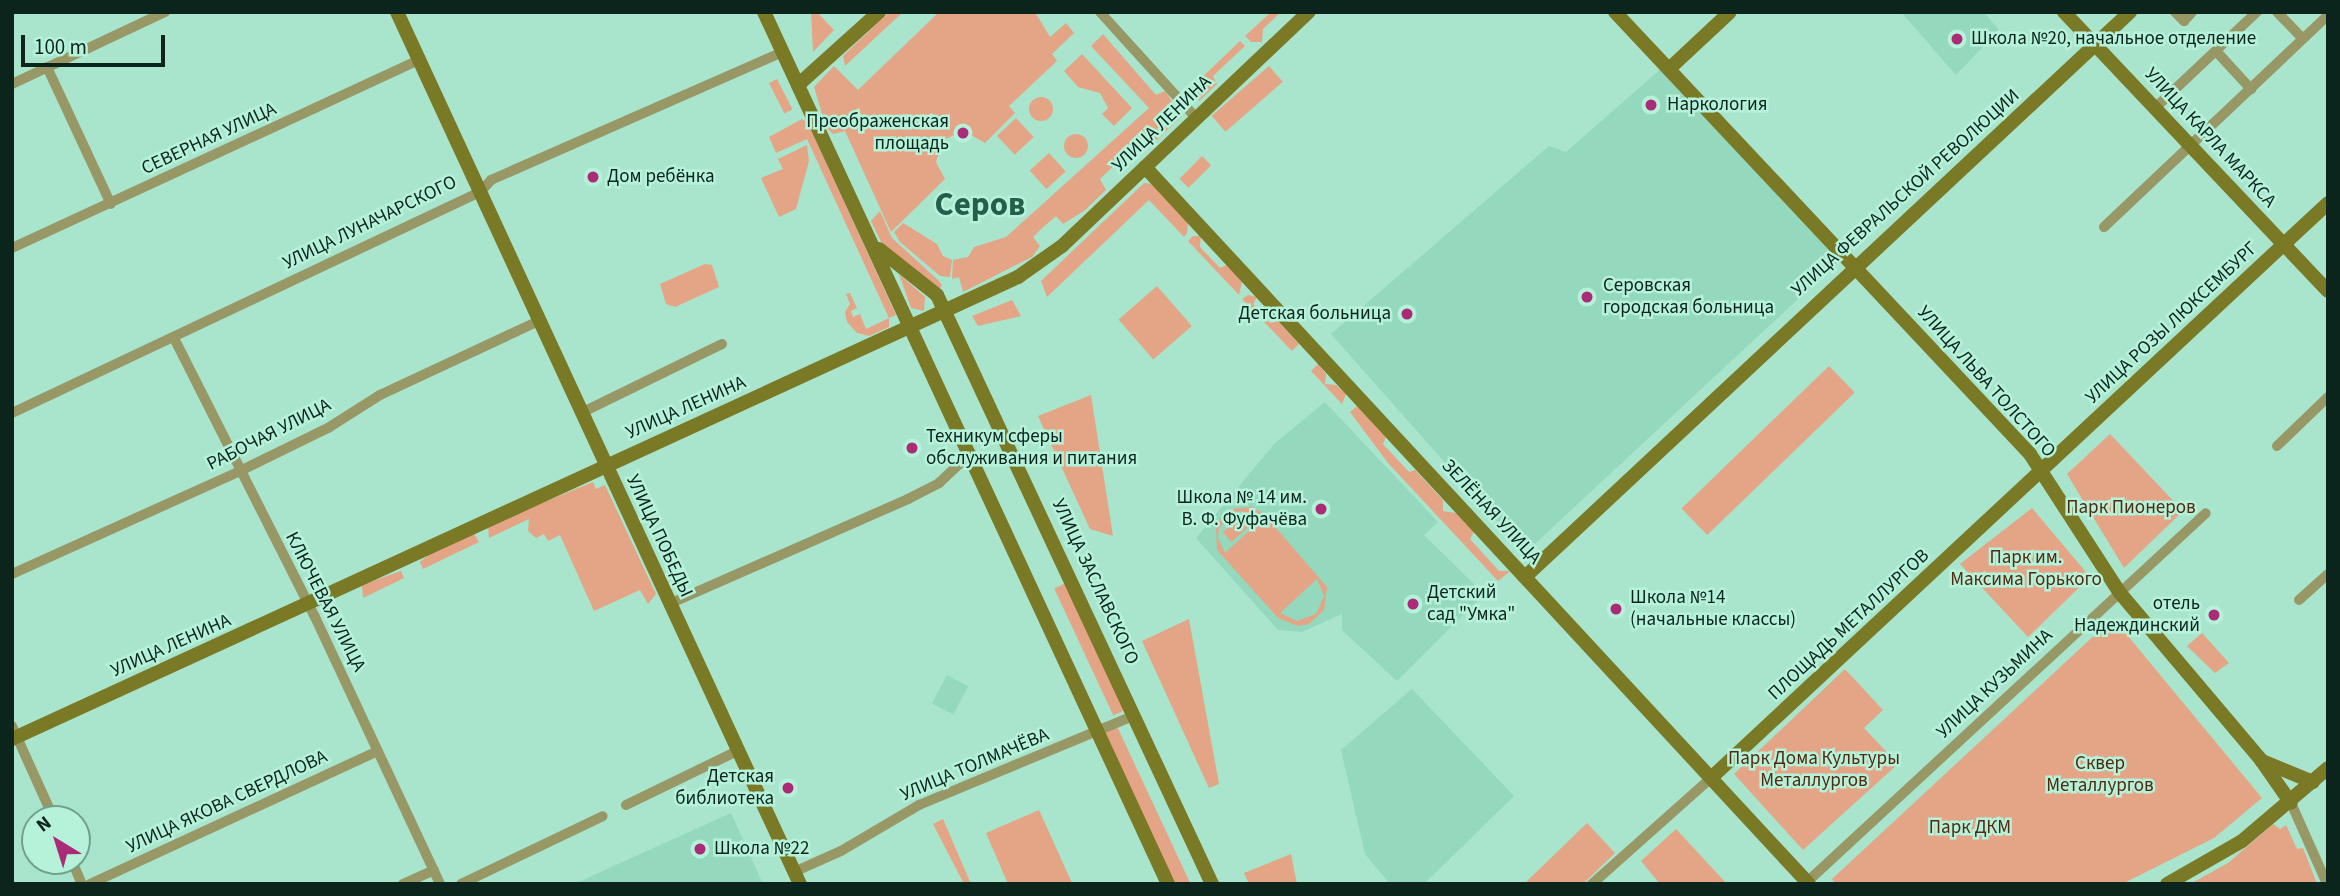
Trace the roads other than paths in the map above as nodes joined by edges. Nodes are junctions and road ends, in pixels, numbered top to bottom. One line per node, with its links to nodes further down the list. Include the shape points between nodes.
1 (165, 12): 21 (street)
2 (397, 12): 20 (street, УЛИЦА ПОБЕДЫ)
3 (764, 12): 19 (street, УЛИЦА ЗАСЛАВСКОГО)
4 (879, 12): 24 (street)
5 (1100, 12): 27 (street)
6 (1309, 12): 27 (street, УЛИЦА ЛЕНИНА)
7 (1615, 12): 22 (street, УЛИЦА ЛЬВА ТОЛСТОГО)
8 (1730, 12): 22 (street)
9 (2064, 12): 17 (street, УЛИЦА КАРЛА МАРКСА)
10 (2130, 12): 17 (street, УЛИЦА ФЕВРАЛЬСКОЙ РЕВОЛЮЦИИ)
11 (2175, 12): 12 (street, via 2184,21)
12 (2192, 12)
13 (2258, 12): 18 (street)
14 (2277, 12): 16 (street)
15 (2328, 15): 16 (street)
16 (2303, 39): 25 (street)
17 (2095, 45): 26 (street, УЛИЦА КАРЛА МАРКСА); 37 (street, УЛИЦА ФЕВРАЛЬСКОЙ РЕВОЛЮЦИИ)
18 (2216, 51): 25 (street); 26 (street)
19 (783, 52): 24 (street, УЛИЦА ЗАСЛАВСКОГО); 30 (street, УЛИЦА ЛУНАЧАРСКОГО, via 491,180)
20 (419, 60): 30 (street, УЛИЦА ПОБЕДЫ); 32 (street, СЕВЕРНАЯ УЛИЦА)
21 (47, 67): 23 (street); 32 (street)
22 (1669, 69): 37 (street, УЛИЦА ЛЬВА ТОЛСТОГО)
23 (12, 83)
24 (798, 85): 35 (street, УЛИЦА ЗАСЛАВСКОГО)
25 (2250, 89): 28 (street)
26 (2155, 108): 28 (street, УЛИЦА КАРЛА МАРКСА)
27 (1196, 118): 29 (street, УЛИЦА ЛЕНИНА)
28 (2191, 146): 33 (street); 34 (street, УЛИЦА КАРЛА МАРКСА)
29 (1145, 167): 39 (street, УЛИЦА ЛЕНИНА, via 1045,260); 55 (street, ЗЕЛЁНАЯ УЛИЦА)
30 (480, 192): 40 (street, УЛИЦА ПОБЕДЫ); 42 (street, УЛИЦА ЛУНАЧАРСКОГО)
31 (2328, 203): 34 (street, УЛИЦА РОЗЫ ЛЮКСЕМБУРГ)
32 (111, 204): 36 (street, СЕВЕРНАЯ УЛИЦА)
33 (2104, 227)
34 (2284, 245): 38 (street, УЛИЦА КАРЛА МАРКСА); 50 (street, УЛИЦА РОЗЫ ЛЮКСЕМБУРГ)
35 (875, 246): 39 (street, УЛИЦА ЗАСЛАВСКОГО, via 937,295); 41 (street, УЛИЦА ЗАСЛАВСКОГО)
36 (12, 248)
37 (1853, 266): 50 (street, УЛИЦА ЛЬВА ТОЛСТОГО); 55 (street, УЛИЦА ФЕВРАЛЬСКОЙ РЕВОЛЮЦИИ)
38 (2328, 291)
39 (945, 312): 41 (street, УЛИЦА ЛЕНИНА); 60 (street, УЛИЦА ЗАСЛАВСКОГО)
40 (539, 321): 46 (street, УЛИЦА ПОБЕДЫ); 51 (street, РАБОЧАЯ УЛИЦА, via 380,395 328,428)
41 (913, 326): 48 (street, УЛИЦА ЗАСЛАВСКОГО); 49 (street, УЛИЦА ЛЕНИНА)
42 (174, 338): 45 (street, УЛИЦА ЛУНАЧАРСКОГО); 51 (street, КЛЮЧЕВАЯ УЛИЦА)
43 (722, 344): 46 (street)
44 (2328, 397): 47 (street)
45 (12, 413)
46 (581, 413): 49 (street, УЛИЦА ПОБЕДЫ)
47 (2277, 446)
48 (971, 453): 58 (street, via 939,483 908,499); 61 (street, УЛИЦА ЗАСЛАВСКОГО)
49 (605, 465): 58 (street, УЛИЦА ПОБЕДЫ); 59 (street, УЛИЦА ЛЕНИНА)
50 (2042, 471): 56 (street, УЛИЦА ЛЬВА ТОЛСТОГО); 67 (street, ПЛОЩАДЬ МЕТАЛЛУРГОВ)
51 (238, 472): 53 (street, РАБОЧАЯ УЛИЦА); 59 (street, КЛЮЧЕВАЯ УЛИЦА)
52 (2206, 513): 56 (street, УЛИЦА КУЗЬМИНА)
53 (12, 574)
54 (2328, 574): 57 (street)
55 (1525, 577): 67 (street, ЗЕЛЁНАЯ УЛИЦА)
56 (2120, 593): 65 (street, УЛИЦА ЛЬВА ТОЛСТОГО); 75 (street, УЛИЦА КУЗЬМИНА)
57 (2299, 600)
58 (669, 604): 64 (street, УЛИЦА ПОБЕДЫ)
59 (309, 605): 62 (street, УЛИЦА ЛЕНИНА); 63 (street, КЛЮЧЕВАЯ УЛИЦА)
60 (1135, 715): 61 (street, УЛИЦА ТОЛМАЧЁВА); 81 (street, УЛИЦА ЗАСЛАВСКОГО)
61 (1098, 732): 74 (street, УЛИЦА ТОЛМАЧЁВА, via 919,805); 80 (street, УЛИЦА ЗАСЛАВСКОГО)
62 (14, 734): 70 (street)
63 (378, 751): 73 (street, КЛЮЧЕВАЯ УЛИЦА); 76 (street, УЛИЦА ЯКОВА СВЕРДЛОВА)
64 (737, 751): 71 (street); 74 (street, УЛИЦА ПОБЕДЫ)
65 (2261, 760): 68 (street); 69 (street, УЛИЦА ЛЬВА ТОЛСТОГО)
66 (2328, 768): 68 (street)
67 (1711, 778): 75 (street, ЗЕЛЁНАЯ УЛИЦА); 82 (street)
68 (2313, 782): 69 (street)
69 (2291, 803): 83 (street, via 2204,866); 84 (street, УЛИЦА ЛЬВА ТОЛСТОГО)
70 (47, 805)
71 (626, 805)
72 (603, 816): 79 (street)
73 (434, 870): 77 (street); 78 (street, КЛЮЧЕВАЯ УЛИЦА)
74 (797, 878)
75 (1808, 883)
76 (90, 884)
77 (403, 884)
78 (440, 884)
79 (461, 884)
80 (1168, 884)
81 (1212, 884)
82 (1592, 884)
83 (2167, 884)
84 (2327, 884)

